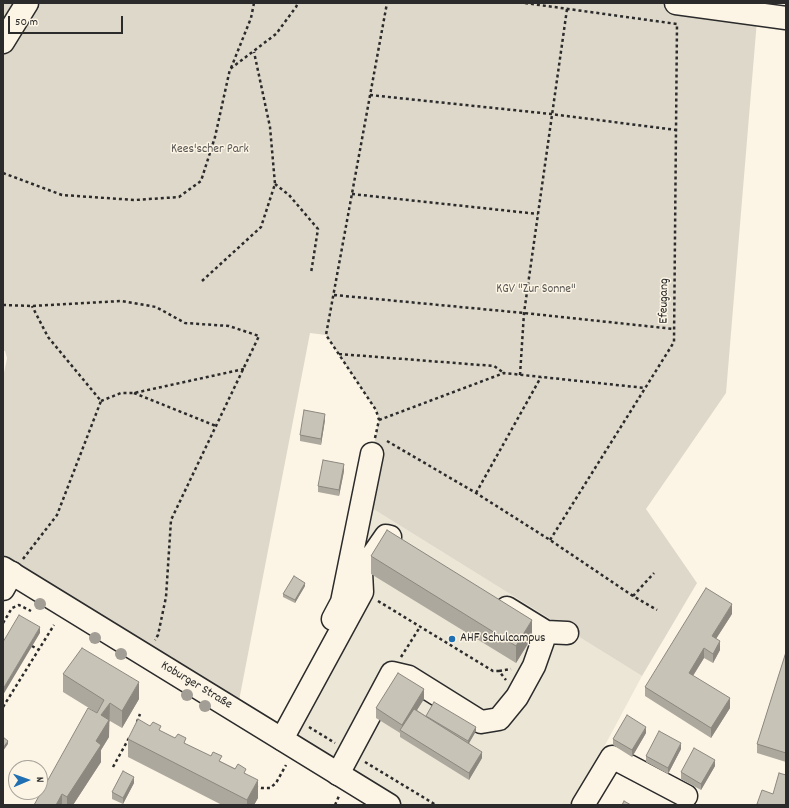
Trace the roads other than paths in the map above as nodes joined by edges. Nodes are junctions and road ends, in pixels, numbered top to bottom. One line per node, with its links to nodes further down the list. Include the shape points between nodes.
1 (27, 3): 4 (main road)
2 (676, 3): 3 (main road)
3 (786, 18)
4 (3, 42)
5 (377, 443): 11 (main road, via 342,602)
6 (405, 543): 11 (main road, via 386,536 361,572 362,592)
7 (10, 573): 11 (main road, Koburger Straße)
8 (492, 598): 9 (main road)
9 (546, 632): 10 (main road); 12 (main road, via 534,666 517,697 499,719 481,722 409,677 392,673)
10 (567, 633)
11 (277, 736): 12 (main road, Koburger Straße)
12 (338, 774): 14 (main road, Koburger Straße)
13 (686, 796): 15 (main road, via 612,757)
14 (389, 805)
15 (583, 805)

